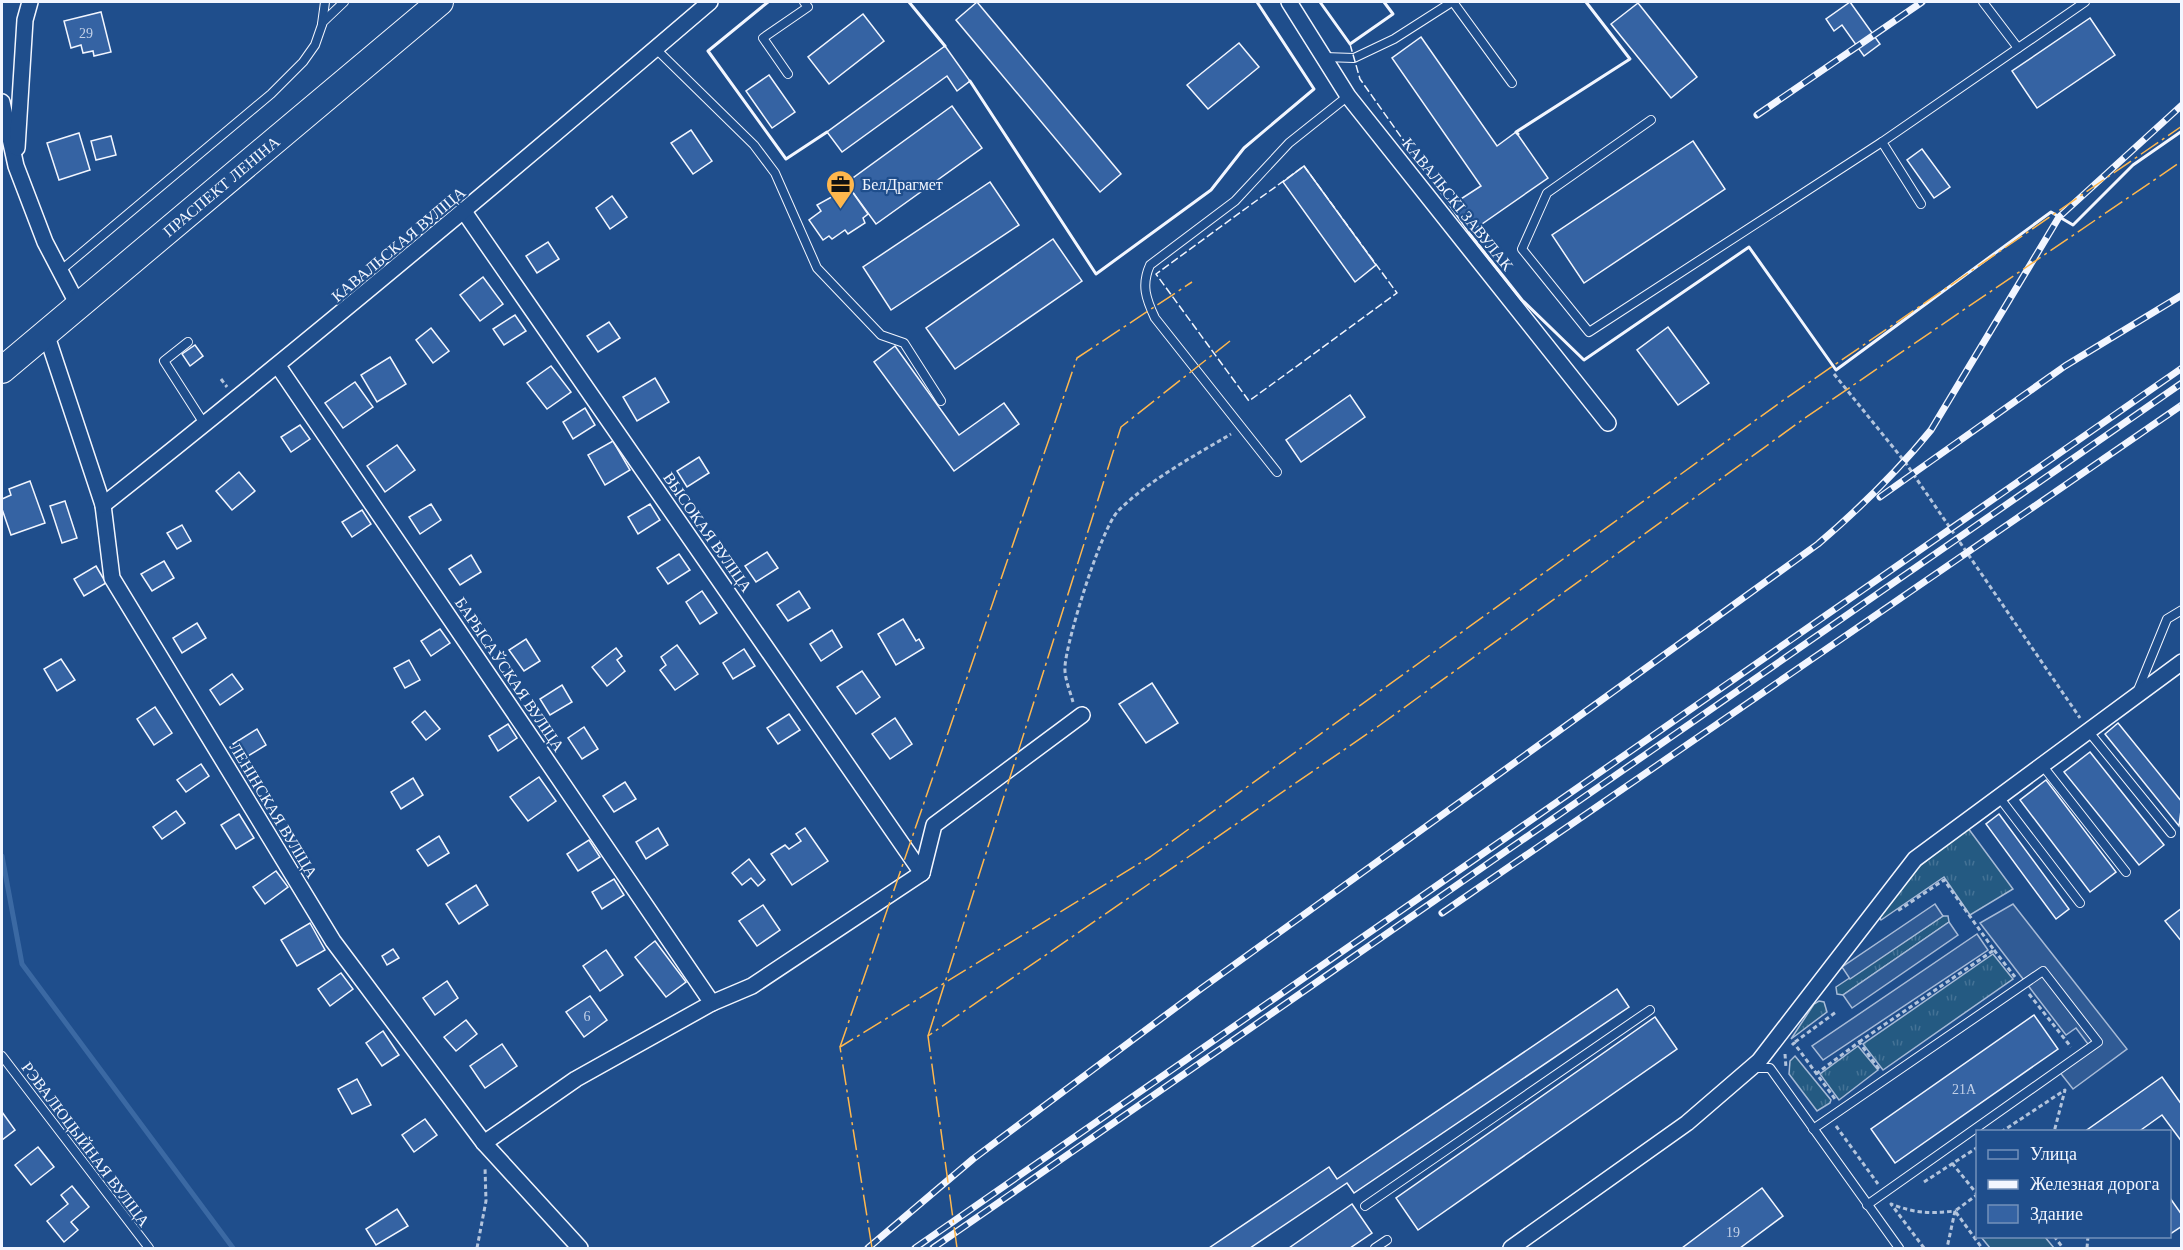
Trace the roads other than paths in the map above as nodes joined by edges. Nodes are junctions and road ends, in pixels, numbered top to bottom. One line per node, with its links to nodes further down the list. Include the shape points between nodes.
1 (30, 2): 21 (street, via 25,20)
2 (325, 2): 11 (lane)
3 (344, 2): 11 (lane)
4 (440, 2): 25 (main road, ПРАСПЕКТ ЛЕНІНА)
5 (710, 2): 12 (street, КАВАЛЬСКАЯ ВУЛІЦА)
6 (804, 2): 15 (lane, via 808,7 763,38)
7 (1289, 2): 14 (street, КАВАЛЬСКІ ЗАВУЛАК)
8 (1452, 2): 14 (lane, via 1394,39 1354,58); 16 (lane)
9 (1983, 2): 13 (lane)
10 (2085, 2): 13 (lane)
11 (322, 25): 24 (lane, via 303,62 271,94)
12 (655, 48): 23 (street, КАВАЛЬСКАЯ ВУЛІЦА); 30 (lane, via 754,145 775,173 817,268 881,335 903,343)
13 (2018, 48): 20 (lane)
14 (1324, 57): 17 (street, КАВАЛЬСКІ ЗАВУЛАК)
15 (788, 74)
16 (1512, 83)
17 (1348, 96): 31 (street, КАВАЛЬСКІ ЗАВУЛАК); 33 (lane, via 1288,143 1235,201 1150,266 1144,279 1146,299 1155,318)
18 (2, 102): 21 (street)
19 (1651, 120): 20 (lane, via 1547,193 1522,249 1589,332)
20 (1882, 142): 22 (lane)
21 (16, 166): 24 (street)
22 (1921, 204)
23 (465, 213): 28 (street, КАВАЛЬСКАЯ ВУЛІЦА); 44 (street, ВЫСОКАЯ ВУЛІЦА)
24 (60, 271): 25 (street)
25 (78, 305): 26 (main road, ПРАСПЕКТ ЛЕНІНА)
26 (46, 333): 29 (main road, ПРАСПЕКТ ЛЕНІНА); 34 (street, ЛЕНІНСКАЯ ВУЛІЦА)
27 (188, 342): 32 (lane, via 164,361)
28 (278, 366): 32 (street, КАВАЛЬСКАЯ ВУЛІЦА); 46 (street, БАРЫСАЎСКАЯ ВУЛІЦА)
29 (2, 369)
30 (941, 401)
31 (1608, 423)
32 (205, 425): 34 (street, КАВАЛЬСКАЯ ВУЛІЦА)
33 (1277, 472)
34 (103, 505): 51 (street, ЛЕНІНСКАЯ ВУЛІЦА, via 112,578 333,941)
35 (2181, 610): 37 (lane, via 2167,619)
36 (2181, 662): 37 (street)
37 (2135, 697): 39 (street)
38 (1079, 717): 44 (street, via 934,825)
39 (2089, 732): 40 (street); 42 (lane)
40 (2042, 765): 41 (street); 43 (lane)
41 (1999, 796): 45 (lane); 49 (street, via 1915,859)
42 (2171, 833)
43 (2126, 872)
44 (922, 873): 46 (street, via 752,986)
45 (2080, 903)
46 (712, 1003): 51 (street, via 576,1079)
47 (1650, 1010): 53 (lane)
48 (2, 1056): 55 (lane, РЭВАЛЮЦЫЙНАЯ ВУЛІЦА)
49 (1751, 1068): 50 (lane, via 1770,1068); 58 (street, via 1687,1124)
50 (1813, 1129): 52 (lane); 52 (lane, via 2043,971 2098,1042)
51 (484, 1143): 56 (street, ЛЕНІНСКАЯ ВУЛІЦА)
52 (1868, 1205): 59 (lane)
53 (1365, 1206)
54 (1387, 1240): 57 (lane)
55 (148, 1248)
56 (580, 1248)
57 (1375, 1248)
58 (1511, 1248)
59 (1899, 1248)

